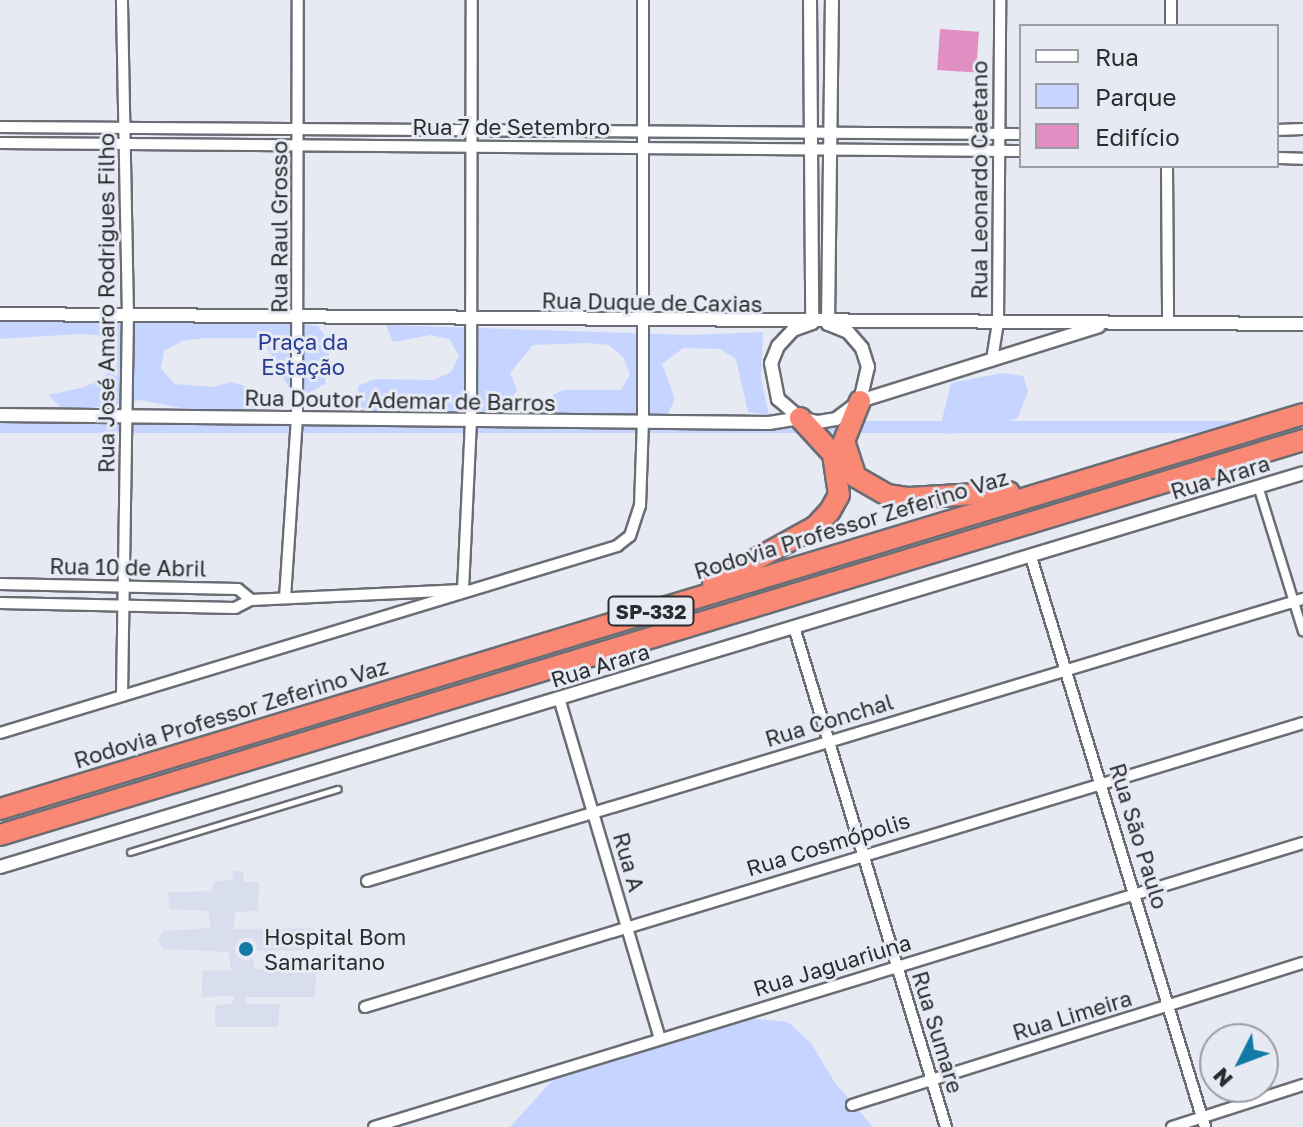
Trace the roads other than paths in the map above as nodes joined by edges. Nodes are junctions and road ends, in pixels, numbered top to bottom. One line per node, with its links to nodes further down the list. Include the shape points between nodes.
1 (122, 0): 11 (street, Rua José Amaro Rodrigues Filho)
2 (298, 0): 12 (street, Rua Raul Grosso)
3 (472, 0): 14 (street)
4 (643, 0): 15 (street)
5 (810, 0): 17 (street)
6 (832, 0): 18 (street)
7 (1000, 0): 19 (street, Rua Leonardo Caetano)
8 (1171, 0): 9 (street)
9 (1171, 24)
10 (0, 127): 11 (street, Rua 7 de Setembro)
11 (128, 128): 12 (street, Rua 7 de Setembro); 22 (street, Rua José Amaro Rodrigues Filho)
12 (299, 129): 14 (street, Rua 7 de Setembro); 23 (street, Rua Raul Grosso)
13 (1303, 129): 16 (street)
14 (471, 130): 15 (street, Rua 7 de Setembro); 24 (street)
15 (644, 130): 17 (street, Rua 7 de Setembro); 25 (street)
16 (1279, 130)
17 (811, 131): 18 (street, Rua 7 de Setembro); 26 (street)
18 (830, 131): 19 (street, Rua 7 de Setembro); 27 (street)
19 (999, 133): 20 (street, Rua 7 de Setembro); 28 (street, Rua Leonardo Caetano)
20 (1019, 134)
21 (0, 143): 22 (street, Rua 7 de Setembro)
22 (128, 144): 23 (street, Rua 7 de Setembro); 34 (street, Rua José Amaro Rodrigues Filho)
23 (299, 145): 24 (street, Rua 7 de Setembro); 35 (street, Rua Raul Grosso)
24 (471, 147): 25 (street, Rua 7 de Setembro); 36 (street)
25 (644, 148): 26 (street, Rua 7 de Setembro); 37 (street)
26 (811, 149): 27 (street, Rua 7 de Setembro); 39 (street)
27 (830, 149): 28 (street, Rua 7 de Setembro); 42 (street)
28 (999, 150): 29 (street, Rua 7 de Setembro); 38 (street, Rua Leonardo Caetano)
29 (1019, 151)
30 (1279, 158): 31 (street)
31 (1303, 159)
32 (1167, 168): 41 (street)
33 (0, 314): 34 (street, Rua Duque de Caxias)
34 (128, 316): 35 (street, Rua Duque de Caxias); 48 (street, Rua José Amaro Rodrigues Filho)
35 (298, 318): 36 (street, Rua Duque de Caxias); 49 (street, Rua Raul Grosso)
36 (469, 320): 37 (street, Rua Duque de Caxias); 51 (street)
37 (645, 322): 39 (street, Rua Duque de Caxias); 52 (street)
38 (998, 322): 40 (street, Rua Duque de Caxias); 42 (street, Rua Duque de Caxias); 44 (street, Rua Leonardo Caetano)
39 (812, 323): 42 (street, Rua Duque de Caxias); 50 (street, via 785,338 771,363 778,399)
40 (1109, 323): 41 (street, Rua Duque de Caxias); 44 (street)
41 (1168, 323): 43 (street, Rua Duque de Caxias)
42 (828, 324): 45 (street, via 848,332 862,348 868,367)
43 (1303, 324)
44 (992, 360): 45 (street)
45 (860, 401): 50 (street, via 836,419); 56 (highway, via 845,430 844,450 856,477 887,495)
46 (1303, 414): 56 (highway, Rodovia Professor Zeferino Vaz / SP-332)
47 (0, 415): 48 (street, Rua Doutor Ademar de Barros)
48 (126, 416): 49 (street, Rua Doutor Ademar de Barros); 59 (street, Rua José Amaro Rodrigues Filho)
49 (297, 418): 51 (street, Rua Doutor Ademar de Barros); 61 (street, Rua Raul Grosso)
50 (800, 418): 52 (street, Rua Doutor Ademar de Barros, via 769,423); 66 (highway, via 833,454 839,495 830,511 815,527)
51 (471, 420): 52 (street, Rua Doutor Ademar de Barros); 60 (street)
52 (643, 422): 60 (street, via 640,506 630,536 617,546)
53 (1300, 442): 79 (highway, SP-332)
54 (1303, 473): 55 (street, Rua Arara)
55 (1258, 486): 57 (street, Rua Arara); 63 (street)
56 (1045, 489): 66 (highway, Rodovia Professor Zeferino Vaz / SP-332)
57 (1031, 557): 67 (street, Rua Arara); 69 (street, Rua São Paulo)
58 (0, 584): 59 (street, Rua 10 de Abril)
59 (123, 587): 62 (street, Rua 10 de Abril, via 238,589); 65 (street, Rua José Amaro Rodrigues Filho)
60 (463, 590): 61 (street, Rua 10 de Abril); 70 (street)
61 (285, 598): 62 (street, Rua 10 de Abril)
62 (251, 600): 65 (street, Rua 10 de Abril, via 235,608)
63 (1298, 600): 68 (street); 69 (street, Rua Conchal)
64 (0, 603): 65 (street, Rua 10 de Abril)
65 (122, 606): 70 (street, Rua José Amaro Rodrigues Filho)
66 (668, 606): 77 (highway, Rodovia Professor Zeferino Vaz / SP-332)
67 (794, 627): 71 (street, Rua Arara); 74 (street, Rua Sumare)
68 (1303, 631)
69 (1068, 670): 74 (street, Rua Conchal); 75 (street, Rua São Paulo)
70 (122, 696): 73 (street)
71 (559, 698): 78 (street, Rua A); 83 (street, Rua Arara)
72 (1303, 723): 75 (street, Rua Cosmópolis)
73 (0, 733)
74 (829, 741): 78 (street, Rua Conchal); 82 (street, Rua Sumare)
75 (1102, 783): 82 (street, Rua Cosmópolis); 85 (street, Rua São Paulo)
76 (338, 789): 81 (lane)
77 (0, 809)
78 (593, 812): 84 (street, Rua Conchal); 86 (street, Rua A)
79 (0, 835)
80 (1303, 843): 85 (street, Rua Jaguariuna)
81 (130, 852)
82 (863, 854): 86 (street, Rua Cosmópolis); 88 (street, Rua Sumare)
83 (0, 867)
84 (367, 881)
85 (1135, 894): 88 (street, Rua Jaguariuna); 89 (street, Rua São Paulo)
86 (626, 924): 90 (street, Rua Cosmópolis); 91 (street, Rua A)
87 (1303, 963): 89 (street, Rua Limeira)
88 (897, 966): 91 (street, Rua Jaguariuna); 92 (street, Rua Sumare)
89 (1168, 1005): 92 (street, Rua Limeira); 95 (street, Rua São Paulo)
90 (365, 1007)
91 (660, 1038): 96 (street, Rua Jaguariuna)
92 (931, 1080): 94 (street, Rua Limeira); 97 (street, Rua Sumare)
93 (1303, 1085): 95 (street)
94 (852, 1105)
95 (1203, 1122): 98 (street)
96 (374, 1127)
97 (946, 1127)
98 (1172, 1127)

